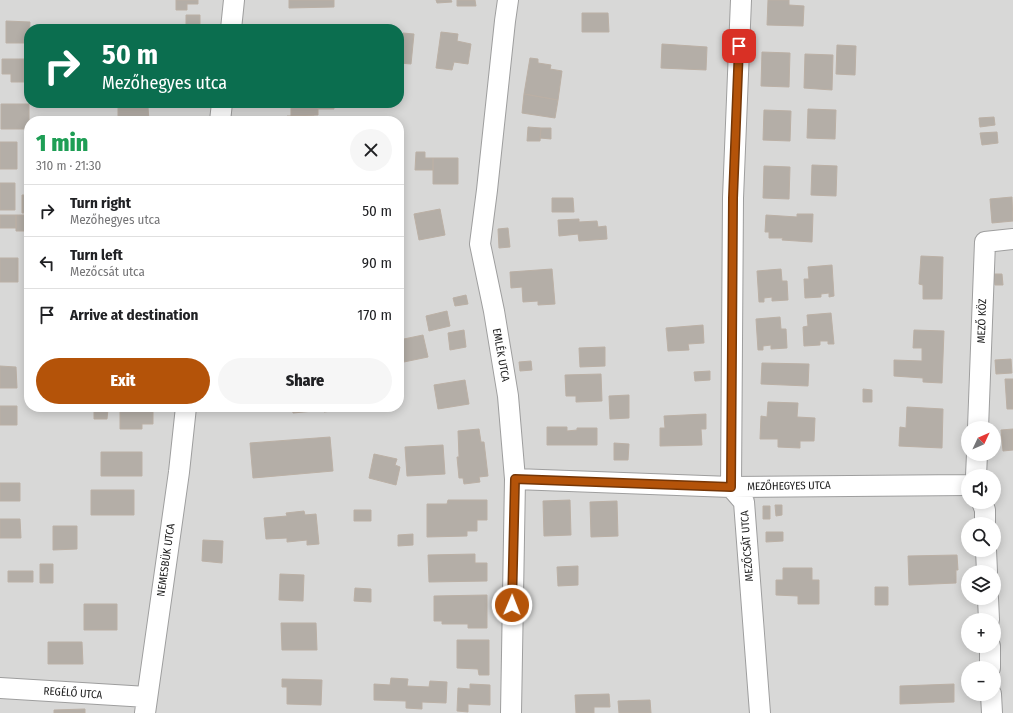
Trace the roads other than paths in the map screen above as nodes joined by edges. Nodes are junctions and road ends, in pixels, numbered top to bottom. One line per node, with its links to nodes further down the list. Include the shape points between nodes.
1 (234, 0): 4 (street)
2 (508, 0): 8 (street, EMLÉK UTCA, via 480,244 508,396)
3 (742, 0): 10 (street, via 733,198)
4 (232, 24)
5 (1013, 239): 7 (street, MEZŐ KÖZ, via 985,242)
6 (185, 412): 13 (street, NEMESBÜK UTCA)
7 (978, 421)
8 (515, 479): 10 (street, MEZŐHEGYES UTCA); 14 (street, EMLÉK UTCA)
9 (961, 485): 10 (street, MEZŐHEGYES UTCA)
10 (731, 487): 15 (street, MEZŐCSÁT UTCA, via 744,502)
11 (0, 688): 13 (street, REGÉLŐ UTCA)
12 (991, 701): 16 (street)
13 (146, 705)
14 (511, 713)
15 (760, 713)
16 (992, 713)

